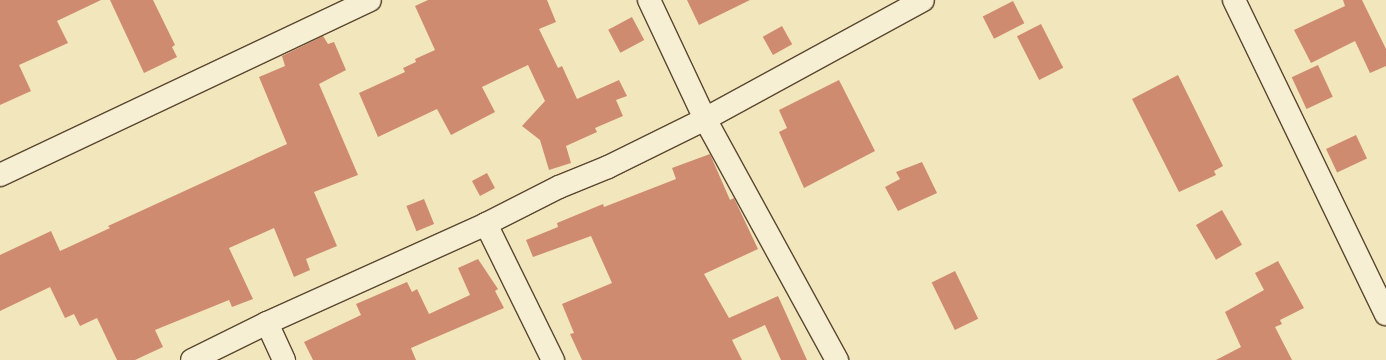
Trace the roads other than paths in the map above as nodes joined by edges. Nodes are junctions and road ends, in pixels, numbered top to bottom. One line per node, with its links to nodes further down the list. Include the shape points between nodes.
1 (370, 0): 6 (street)
2 (649, 0): 5 (street)
3 (924, 0): 5 (street)
4 (1234, 0): 8 (street)
5 (705, 119): 7 (street); 13 (street)
6 (0, 175)
7 (486, 224): 9 (street); 12 (street)
8 (1386, 314)
9 (267, 323): 10 (street); 11 (street)
10 (192, 360)
11 (284, 360)
12 (553, 360)
13 (837, 360)

